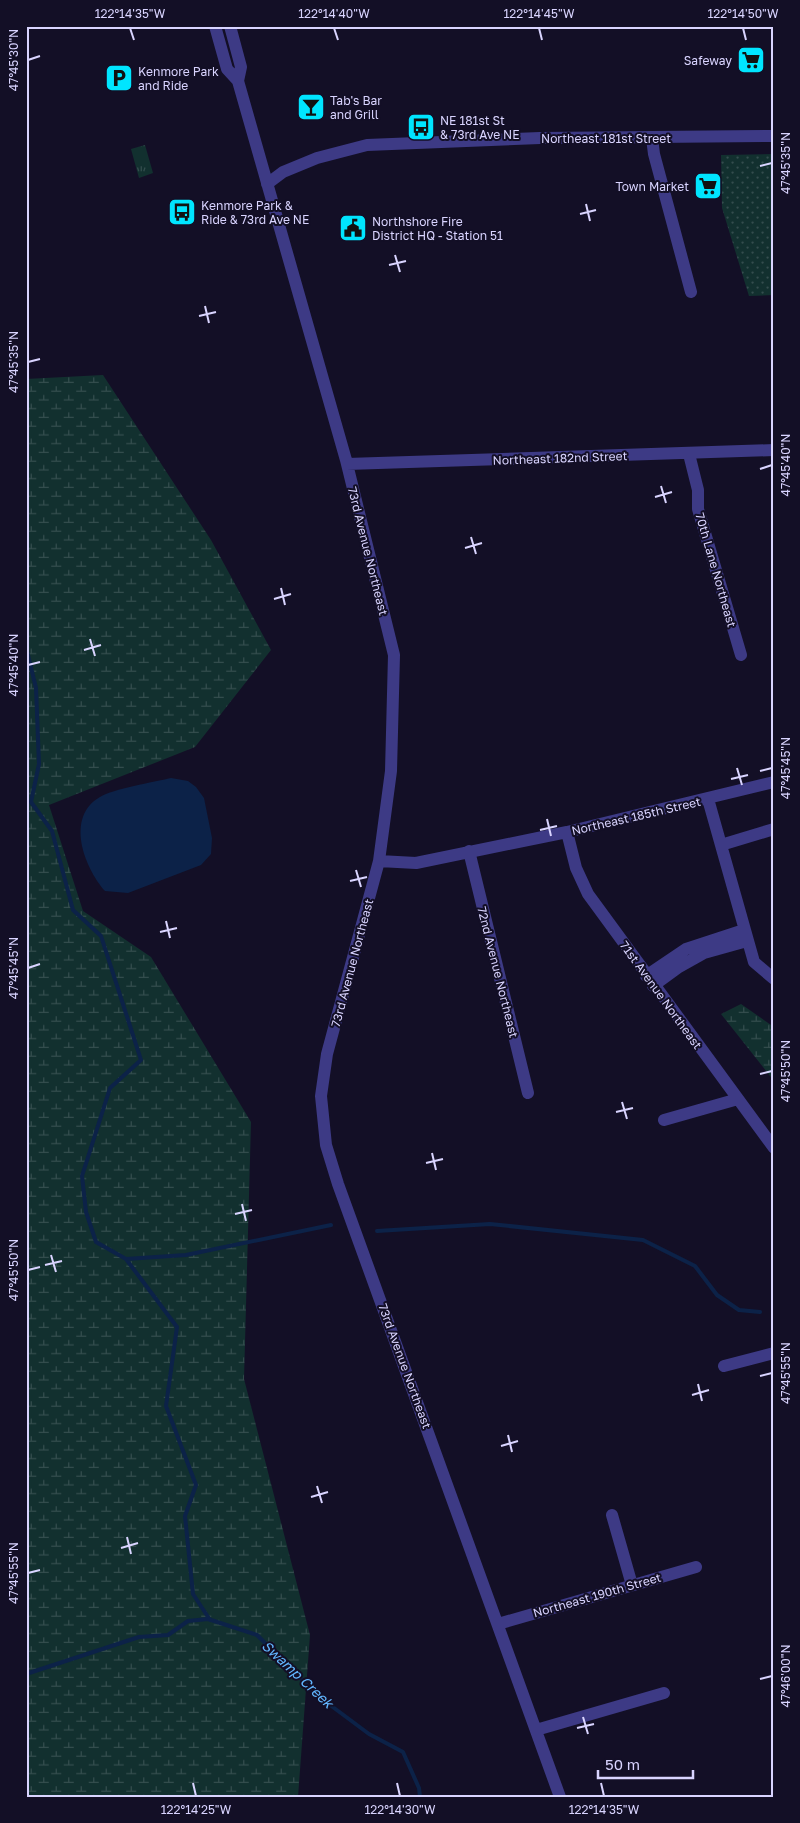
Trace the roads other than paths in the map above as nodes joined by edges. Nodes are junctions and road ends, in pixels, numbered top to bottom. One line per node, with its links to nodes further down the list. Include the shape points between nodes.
1 (215, 26): 3 (street, 73rd Avenue Northeast, via 227,70)
2 (230, 26): 3 (street, 73rd Avenue Northeast, via 241,67)
3 (238, 81): 6 (street, 73rd Avenue Northeast)
4 (774, 136): 5 (street, Northeast 181st Street)
5 (652, 138): 6 (street, Northeast 181st Street, via 540,138 367,145 317,158 283,172); 7 (street)
6 (267, 184): 10 (street, 73rd Avenue Northeast)
7 (691, 292)
8 (774, 450): 9 (street, Northeast 182nd Street)
9 (689, 454): 10 (street, Northeast 182nd Street); 11 (street, 70th Lane Northeast, via 698,490 698,509)
10 (347, 464): 18 (street, 73rd Avenue Northeast, via 394,655 391,771)
11 (741, 655)
12 (774, 782): 13 (street, Northeast 185th Street)
13 (708, 799): 15 (street, Northeast 185th Street); 16 (street)
14 (774, 829): 16 (street)
15 (567, 832): 17 (street, Northeast 185th Street); 21 (street, 71st Avenue Northeast, via 576,868 588,894)
16 (720, 845): 19 (street)
17 (469, 851): 18 (street, Northeast 185th Street, via 416,863); 22 (street, 72nd Avenue Northeast)
18 (379, 862): 31 (street, 73rd Avenue Northeast, via 327,1054 321,1096 324,1129 338,1184)
19 (745, 936): 20 (street, via 754,962); 21 (street, via 707,941 686,949)
20 (774, 979)
21 (650, 981): 23 (street, 71st Avenue Northeast)
22 (528, 1093)
23 (738, 1099): 24 (street); 25 (street, 71st Avenue Northeast)
24 (664, 1120)
25 (774, 1148)
26 (774, 1353): 27 (street)
27 (724, 1366)
28 (612, 1515): 30 (street)
29 (696, 1567): 30 (street, Northeast 190th Street)
30 (632, 1585): 31 (street, Northeast 190th Street)
31 (498, 1624): 33 (street, 73rd Avenue Northeast)
32 (664, 1693): 33 (street)
33 (536, 1730): 34 (street, 73rd Avenue Northeast)
34 (560, 1797)

